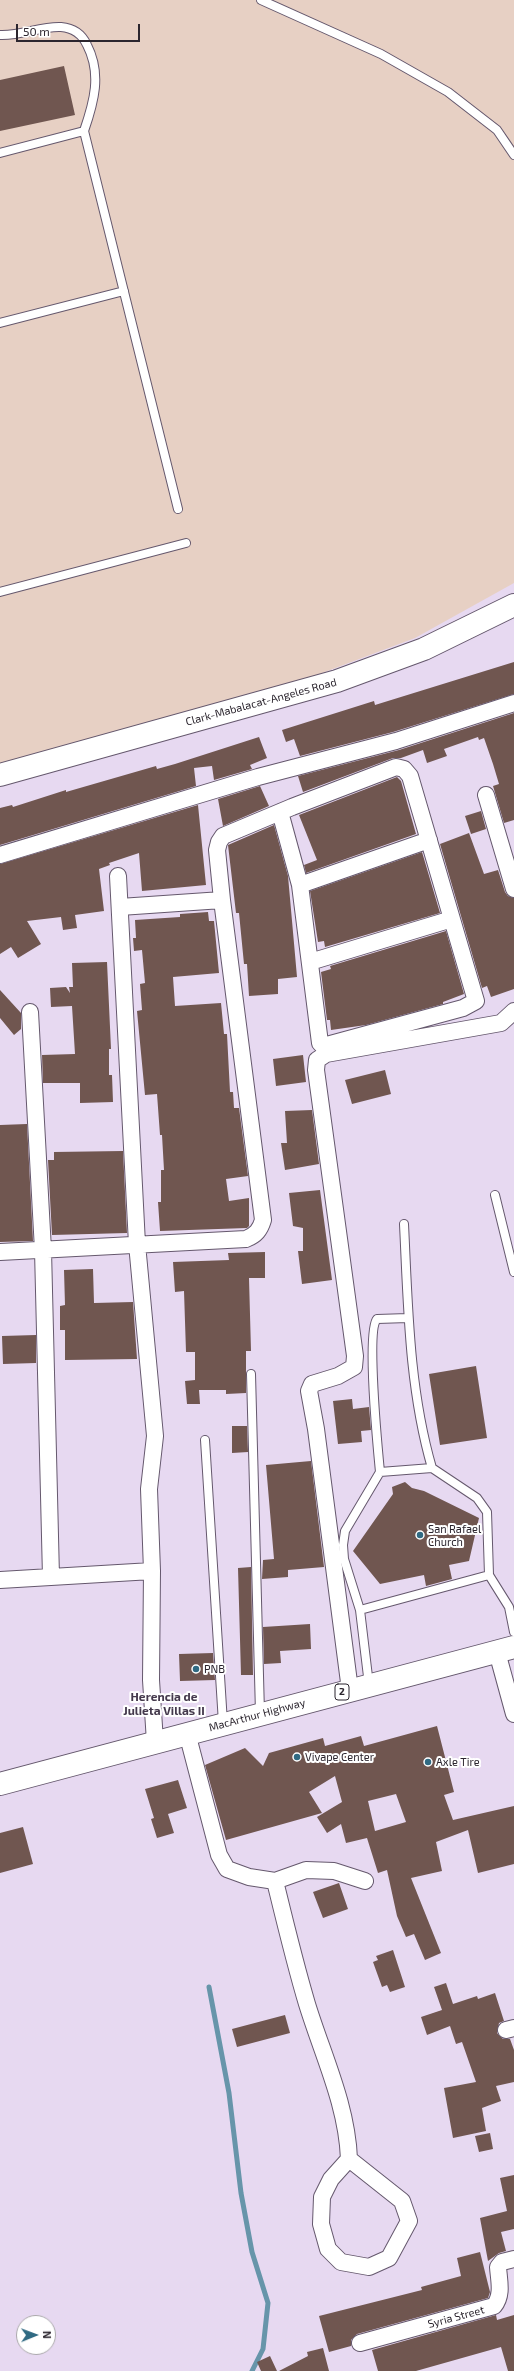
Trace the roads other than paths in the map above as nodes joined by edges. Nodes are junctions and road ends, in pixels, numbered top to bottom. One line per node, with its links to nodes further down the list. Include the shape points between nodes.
1 (261, 0): 5 (lane, via 381,54 448,92 497,130)
2 (0, 35): 3 (lane, via 61,27 74,30 84,39 92,55 96,73 93,102)
3 (84, 131): 4 (lane); 6 (lane)
4 (0, 153)
5 (514, 155)
6 (124, 291): 7 (lane); 8 (lane)
7 (0, 323)
8 (178, 509)
9 (186, 542): 10 (lane)
10 (0, 592)
11 (514, 605): 13 (main road, Clark-Mabalacat-Angeles Road, via 424,649 337,681)
12 (514, 703): 17 (street, via 396,741 258,777)
13 (0, 775)
14 (486, 794): 20 (street)
15 (280, 812): 16 (street, via 396,767 404,769 410,776); 19 (street); 21 (street, via 223,836 219,842 217,850)
16 (430, 840): 19 (street); 23 (street)
17 (0, 855)
18 (118, 876): 22 (street)
19 (300, 884): 24 (street)
20 (514, 889)
21 (222, 900): 22 (street); 30 (street, via 263,1220 257,1232 246,1238)
22 (120, 907): 30 (street)
23 (452, 919): 24 (street); 24 (street, via 477,996 476,1001 463,1008 324,1046 318,1038)
24 (310, 962)
25 (514, 1011): 27 (street)
26 (30, 1012): 31 (street)
27 (508, 1021): 46 (street, via 326,1054 317,1060 316,1070 355,1356 354,1367 348,1372 312,1384 309,1391)
28 (495, 1195): 33 (lane)
29 (404, 1224): 34 (lane)
30 (137, 1244): 31 (street); 39 (street, via 155,1436 149,1489)
31 (43, 1250): 32 (street); 41 (street)
32 (0, 1252)
33 (514, 1272)
34 (408, 1318): 37 (lane, via 421,1430); 38 (lane, via 377,1320 374,1325 372,1361)
35 (251, 1374): 47 (lane)
36 (205, 1440): 49 (lane)
37 (432, 1468): 38 (lane); 40 (lane, via 477,1498 487,1512)
38 (380, 1472): 43 (lane, via 345,1531 344,1559)
39 (152, 1571): 41 (street); 51 (street, via 151,1673)
40 (489, 1575): 43 (lane); 44 (lane, via 509,1607)
41 (51, 1577): 42 (street)
42 (0, 1580)
43 (360, 1610): 46 (lane)
44 (514, 1632)
45 (506, 1649): 46 (main road, MacArthur Highway / 2); 48 (street)
46 (360, 1688): 47 (main road, MacArthur Highway / 2)
47 (260, 1714): 49 (main road, MacArthur Highway / 2)
48 (514, 1714)
49 (223, 1724): 50 (main road, MacArthur Highway / 2)
50 (187, 1733): 51 (main road, MacArthur Highway / 2); 53 (street, via 219,1855 227,1869 249,1877)
51 (155, 1742): 52 (main road, MacArthur Highway / 2)
52 (0, 1784)
53 (275, 1880): 54 (street, via 306,1870 334,1871); 55 (street, via 307,2004 344,2113)
54 (365, 1881)
55 (349, 2159): 55 (street, via 402,2201 409,2221 389,2258 369,2267 341,2262 328,2249 321,2224 322,2197 331,2179)
56 (514, 2259): 57 (street, Syria Street, via 502,2262 498,2267 500,2292 494,2306)
57 (360, 2343)

